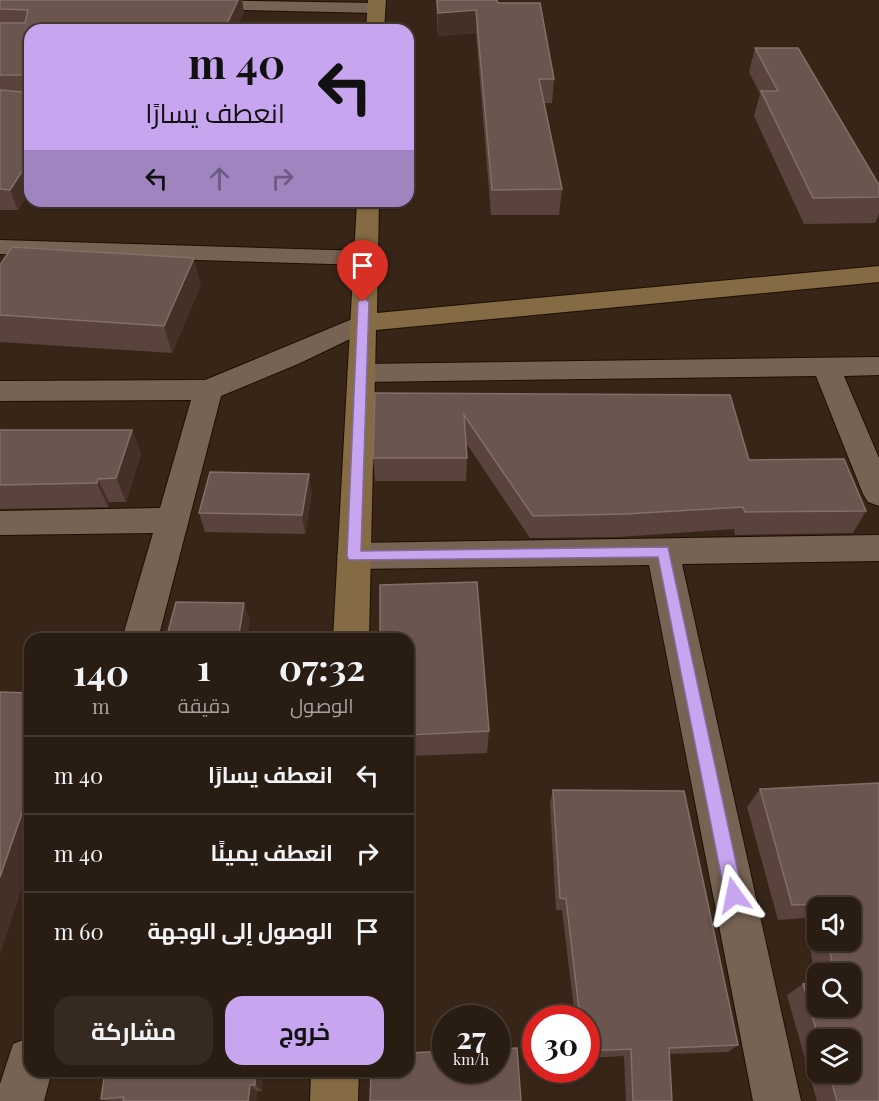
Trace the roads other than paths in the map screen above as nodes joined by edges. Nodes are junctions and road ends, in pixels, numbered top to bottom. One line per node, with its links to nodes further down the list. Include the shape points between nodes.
1 (261, 3): 2 (street); 3 (street); 4 (street)
2 (178, 4)
3 (376, 4): 5 (street)
4 (249, 22)
5 (375, 24)
6 (368, 207): 8 (street)
7 (0, 247): 8 (street)
8 (365, 258): 10 (street)
9 (879, 274): 10 (street)
10 (362, 323): 13 (street); 14 (street)
11 (879, 366): 12 (street)
12 (826, 367): 13 (street); 16 (street)
13 (361, 373): 21 (street)
14 (208, 390): 15 (street); 17 (street)
15 (0, 391)
16 (879, 494)
17 (171, 520): 18 (street); 22 (street)
18 (0, 523)
19 (879, 548): 20 (street)
20 (663, 551): 21 (street); 28 (street)
21 (354, 556): 23 (street)
22 (142, 633)
23 (351, 633)
24 (26, 1077): 26 (street)
25 (336, 1077): 27 (street)
26 (20, 1101)
27 (334, 1101)
28 (777, 1101)

